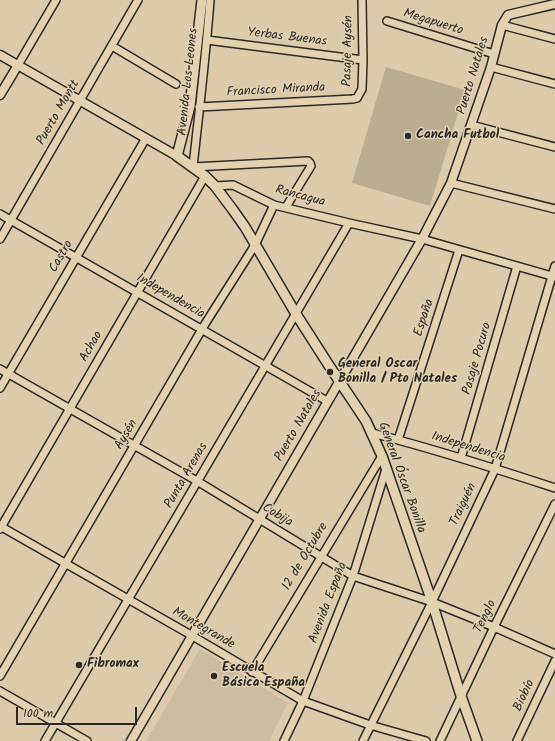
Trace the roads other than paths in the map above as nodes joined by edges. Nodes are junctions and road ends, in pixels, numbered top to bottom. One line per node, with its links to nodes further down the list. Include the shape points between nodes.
1 (56, 0): 15 (street)
2 (138, 0): 11 (street, Puerto Montt)
3 (202, 0): 26 (main road, Avenida Los Leones, via 190,106)
4 (210, 0): 10 (street, Avenida Los Leones)
5 (362, 0): 14 (street, Pasaje Aysén)
6 (555, 4): 8 (street, via 508,15)
7 (387, 21): 12 (street, Megapuerto)
8 (502, 25): 9 (street); 12 (street, Puerto Natales)
9 (555, 39)
10 (207, 40): 14 (street, Yerbas Buenas); 22 (street, Avenida Los Leones)
11 (112, 46): 17 (street); 21 (street, Puerto Montt)
12 (494, 54): 16 (street, Puerto Natales)
13 (0, 55): 15 (street)
14 (363, 60): 20 (street, Pasaje Aysén, via 362,89 357,98)
15 (18, 65): 19 (street); 21 (street)
16 (491, 67): 18 (street); 23 (street, Puerto Natales)
17 (176, 84)
18 (555, 84)
19 (0, 95)
20 (353, 99): 22 (street, Francisco Miranda)
21 (80, 101): 24 (street); 35 (street, Puerto Montt)
22 (199, 107): 27 (street, Avenida Los Leones)
23 (471, 124): 25 (street); 29 (street, Puerto Natales)
24 (146, 138): 26 (street); 41 (street, Castro)
25 (555, 147)
26 (177, 156): 27 (main road)
27 (194, 167): 28 (main road); 32 (street, via 308,161 311,166)
28 (205, 176): 30 (main road); 45 (street, Achao)
29 (451, 183): 33 (street); 37 (street, Puerto Natales)
30 (215, 186): 31 (street, Rancagua, via 233,184); 39 (main road, General Óscar Bonilla)
31 (274, 205): 32 (street, Rancagua); 39 (street, Aysén)
32 (286, 207): 36 (street, Rancagua)
33 (555, 209)
34 (0, 214): 35 (street, Independencia)
35 (11, 220): 38 (street, Puerto Montt); 41 (street, Independencia)
36 (349, 223): 37 (street, Rancagua); 46 (street, Punta Arenas)
37 (422, 238): 40 (street, Rancagua); 51 (street, Puerto Natales)
38 (0, 239)
39 (255, 245): 46 (main road, General Óscar Bonilla); 47 (street, Aysén)
40 (459, 250): 42 (street, Rancagua); 56 (street, España)
41 (76, 257): 45 (street, Independencia); 50 (street, Castro)
42 (517, 266): 44 (street, Rancagua); 59 (street, Pasaje Pocuro)
43 (555, 266): 44 (street, Traiguén)
44 (553, 277): 61 (street, Traiguén)
45 (137, 293): 47 (street, Independencia); 54 (street, Achao)
46 (296, 314): 48 (street, Punta Arenas); 51 (main road, General Óscar Bonilla)
47 (202, 330): 48 (street, Independencia); 57 (street, Aysén)
48 (265, 366): 53 (street, Independencia); 62 (street, Punta Arenas)
49 (0, 369): 50 (street, Cobija)
50 (8, 374): 52 (street, Castro); 54 (street, Cobija)
51 (339, 381): 53 (street, Puerto Natales); 55 (main road, General Óscar Bonilla)
52 (0, 388)
53 (327, 402): 65 (street, Puerto Natales)
54 (70, 409): 57 (street, Cobija); 66 (street, Achao)
55 (372, 433): 56 (street, Independencia); 58 (main road, General Óscar Bonilla)
56 (398, 440): 59 (street, Independencia)
57 (134, 446): 62 (street, Cobija); 68 (street, Aysén)
58 (382, 456): 60 (main road, General Óscar Bonilla); 67 (street, 12 de Octubre)
59 (461, 458): 61 (street, Independencia)
60 (386, 469): 69 (street, Avenida España); 71 (main road, General Óscar Bonilla)
61 (495, 469): 63 (street, Independencia); 71 (street, Traiguén)
62 (197, 481): 65 (street, Cobija); 70 (street, Punta Arenas)
63 (555, 488)
64 (555, 504): 72 (street, Tenglo)
65 (259, 519): 67 (street, Cobija); 73 (street, Puerto Natales)
66 (0, 528): 68 (street, Montegrande)
67 (321, 556): 69 (street, Cobija); 76 (street, 12 de Octubre)
68 (66, 564): 70 (street, Montegrande); 77 (street, Aysén)
69 (354, 576): 71 (street, Cobija); 80 (street, Avenida España)
70 (128, 599): 73 (street, Montegrande); 81 (street, Punta Arenas)
71 (432, 602): 72 (street, Cobija); 79 (main road, General Óscar Bonilla); 82 (street, Traiguén)
72 (494, 627): 74 (street, Cobija); 79 (street, Tenglo)
73 (191, 636): 76 (street, Montegrande); 85 (street, Puerto Natales)
74 (555, 654)
75 (555, 661): 91 (street, Biobío)
76 (252, 672): 80 (street, Montegrande)
77 (0, 676)
78 (0, 691): 81 (street)
79 (461, 696): 89 (street, Tenglo); 90 (main road, General Óscar Bonilla)
80 (303, 701): 82 (street, Montegrande); 86 (street, Avenida España)
81 (56, 723): 83 (street, Punta Arenas); 84 (street)
82 (370, 725): 87 (street, Traiguén); 88 (street, Montegrande)
83 (45, 741)
84 (87, 741)
85 (130, 741)
86 (284, 741)
87 (363, 741)
88 (426, 741)
89 (440, 741)
90 (477, 741)
91 (517, 741)

